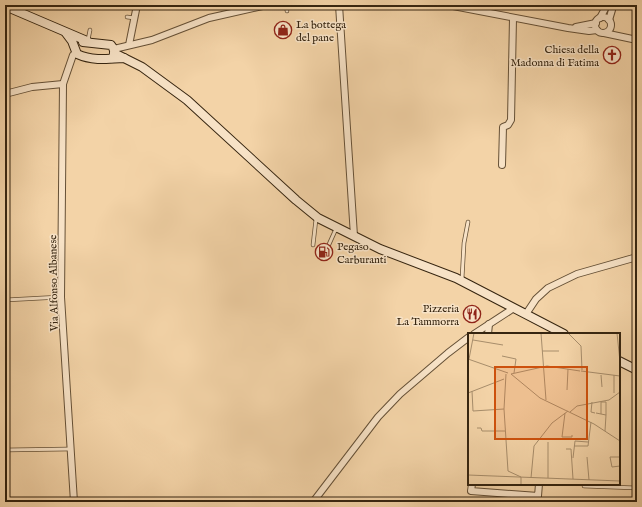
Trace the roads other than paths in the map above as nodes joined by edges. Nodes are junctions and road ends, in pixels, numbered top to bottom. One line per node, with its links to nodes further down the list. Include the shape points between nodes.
1 (138, 5): 11 (street)
2 (266, 5): 23 (street, via 209,18 152,40)
3 (286, 5): 9 (lane)
4 (339, 5): 33 (street)
5 (448, 5): 12 (street)
6 (607, 5): 13 (street)
7 (611, 5): 14 (street)
8 (5, 6): 16 (street)
9 (287, 10)
10 (127, 17): 11 (lane)
11 (135, 18): 23 (street)
12 (513, 18): 15 (street); 29 (street, via 511,120 503,127)
13 (598, 21): 14 (street, via 605,18); 15 (street); 18 (street)
14 (610, 23): 19 (street, via 610,29); 20 (street)
15 (568, 28): 18 (street)
16 (62, 30): 22 (street); 24 (street)
17 (90, 30): 22 (lane)
18 (597, 30): 19 (street)
19 (604, 33): 20 (street)
20 (622, 38): 21 (street)
21 (637, 40)
22 (87, 41): 24 (street, via 77,43); 25 (street)
23 (128, 45): 25 (street); 26 (street)
24 (78, 52): 25 (street, via 105,60); 27 (street, Via Alfonso Albanese, via 70,64)
25 (112, 52): 26 (street)
26 (126, 59): 30 (street, via 142,67 187,100)
27 (63, 84): 28 (street, via 32,87); 38 (street, Via Alfonso Albanese)
28 (5, 94)
29 (502, 165)
30 (316, 216): 32 (street); 34 (lane)
31 (468, 222): 37 (lane)
32 (338, 228): 33 (street); 35 (lane)
33 (354, 236): 37 (street)
34 (313, 245)
35 (326, 252)
36 (637, 258): 41 (street, via 577,274 548,288 536,299)
37 (462, 281): 40 (street, via 491,300)
38 (62, 296): 39 (lane); 49 (street, Via Alfonso Albanese)
39 (5, 300)
40 (514, 308): 41 (street); 42 (street)
41 (526, 314): 45 (street)
42 (489, 324): 43 (street); 44 (street)
43 (476, 333)
44 (488, 333)
45 (562, 333)
46 (468, 338): 56 (street, via 400,394 378,418)
47 (620, 362): 48 (street)
48 (637, 370)
49 (70, 449): 50 (lane); 55 (street, Via Alfonso Albanese)
50 (5, 450)
51 (472, 485): 52 (street, via 471,491 538,496)
52 (539, 485)
53 (584, 486): 54 (lane)
54 (637, 488)
55 (74, 502)
56 (313, 502)

